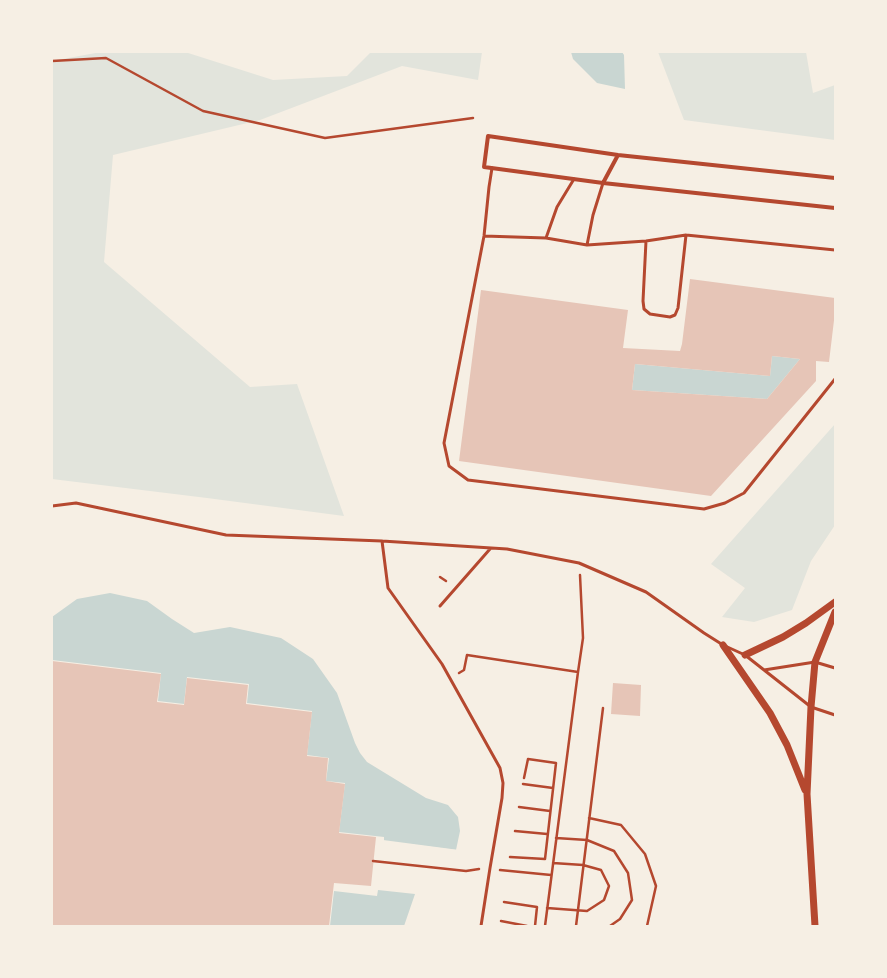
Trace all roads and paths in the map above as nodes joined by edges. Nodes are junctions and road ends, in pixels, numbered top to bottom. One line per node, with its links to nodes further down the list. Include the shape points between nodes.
1 (52, 61): 2 (path, via 106,58 203,110 325,138)
2 (473, 118)
3 (618, 155): 4 (street, via 488,136 484,167); 5 (street); 7 (street)
4 (492, 168): 6 (street); 10 (lane)
5 (835, 178)
6 (574, 179): 7 (street); 11 (lane, via 557,207)
7 (603, 182): 8 (street); 13 (lane)
8 (835, 208)
9 (686, 235): 12 (lane); 12 (lane, via 678,308 675,315 670,317 650,314 644,309); 14 (lane)
10 (484, 236): 11 (lane); 15 (lane, via 444,443 449,466 468,480 704,509 725,504 744,493)
11 (546, 238): 13 (lane)
12 (646, 241): 13 (lane)
13 (587, 245)
14 (835, 250)
15 (835, 379)
16 (52, 506): 17 (lane, via 76,503 226,535)
17 (382, 541): 18 (lane); 48 (lane, via 388,588 442,664 500,768 502,798)
18 (490, 549): 19 (lane, via 507,549); 21 (lane)
19 (579, 563): 23 (lane, via 646,592); 28 (path, via 583,638)
20 (835, 602): 24 (street, via 783,637)
21 (440, 606)
22 (835, 612): 25 (street)
23 (723, 645): 24 (lane); 36 (street, via 770,713 787,745)
24 (745, 655): 27 (lane)
25 (816, 662): 26 (lane); 27 (lane); 30 (street)
26 (835, 668)
27 (764, 670): 30 (lane)
28 (578, 672): 29 (path, via 467,655 464,670); 42 (path)
29 (459, 673)
30 (811, 706): 32 (lane); 36 (street)
31 (603, 708): 39 (path)
32 (835, 715)
33 (524, 778): 35 (path, via 528,759 556,763)
34 (523, 784): 35 (path)
35 (553, 788): 38 (path)
36 (806, 794): 61 (street)
37 (519, 807): 38 (path)
38 (550, 811): 41 (path)
39 (589, 818): 43 (path); 60 (path, via 621,825 645,854 656,886)
40 (515, 831): 41 (path)
41 (547, 834): 44 (path, via 545,859)
42 (556, 838): 43 (path); 46 (path)
43 (587, 840): 47 (path); 59 (path, via 614,851 628,873 632,900 620,919)
44 (510, 856)
45 (373, 861): 48 (path, via 466,871)
46 (553, 863): 47 (path); 49 (path)
47 (584, 864): 52 (path); 52 (path, via 601,870 609,886 604,900 587,911)
48 (490, 868): 49 (path); 54 (lane)
49 (551, 875): 51 (path)
50 (504, 902): 56 (path, via 537,907)
51 (547, 908): 52 (path); 57 (path)
52 (578, 910): 58 (path)
53 (502, 921): 55 (path)
54 (481, 926)
55 (527, 926)
56 (534, 926)
57 (545, 926)
58 (576, 926)
59 (610, 926)
60 (647, 926)
61 (815, 926)

